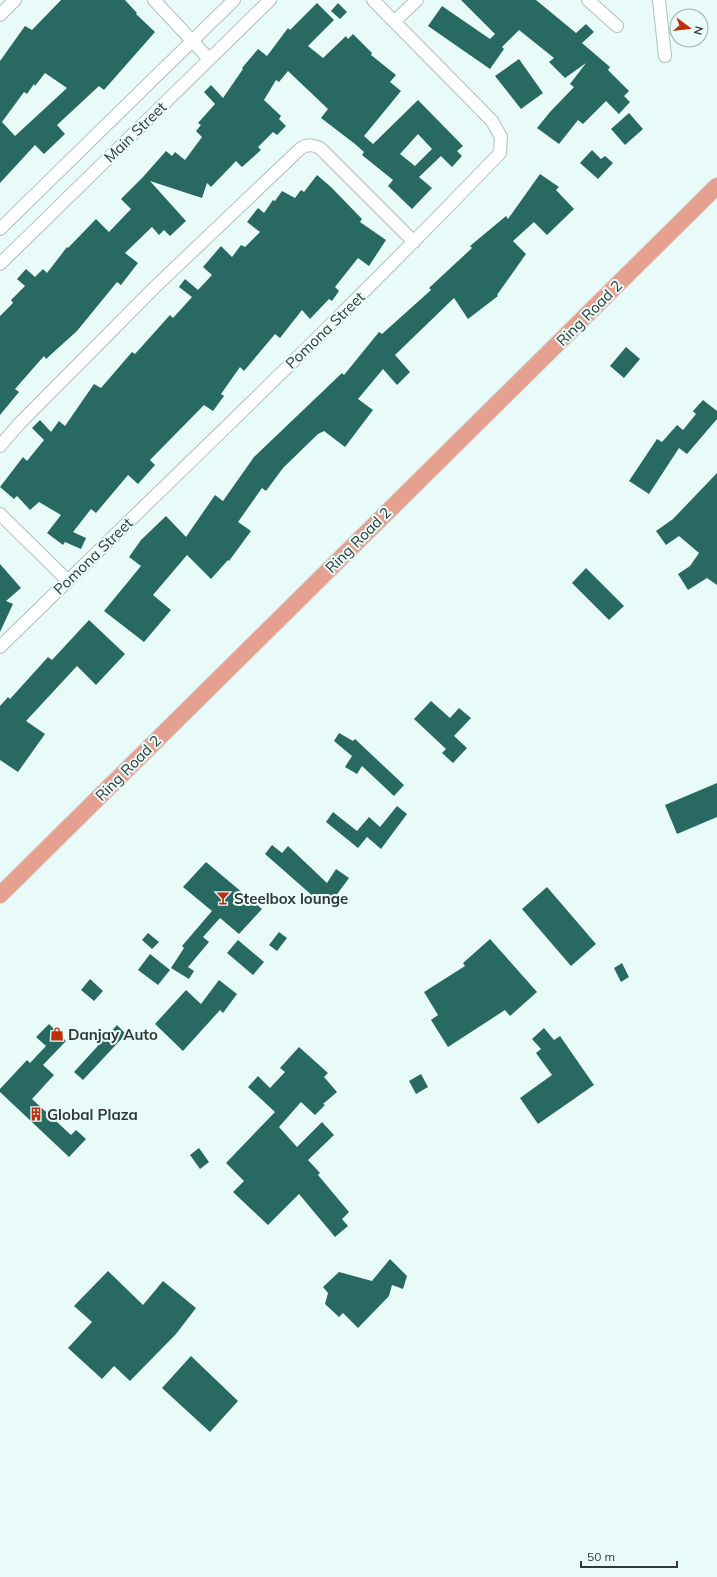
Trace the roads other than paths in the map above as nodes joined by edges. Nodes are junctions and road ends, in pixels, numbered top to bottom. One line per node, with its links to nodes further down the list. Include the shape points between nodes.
1 (16, 0): 9 (street)
2 (154, 0): 12 (street)
3 (234, 0): 12 (street, Main Street)
4 (270, 0): 14 (street, Main Street)
5 (373, 0): 10 (street, Pomona Street)
6 (417, 0): 10 (street)
7 (588, 0): 11 (street)
8 (659, 0): 13 (street)
9 (0, 15)
10 (395, 21): 17 (street, Pomona Street, via 492,121 499,131 501,144 500,153)
11 (617, 26)
12 (193, 41): 14 (street); 16 (street, Main Street)
13 (665, 56)
14 (209, 59): 18 (street, Main Street)
15 (717, 186): 23 (main road, Ring Road 2)
16 (0, 229)
17 (414, 242): 19 (street, via 320,148 314,145 301,148 155,287); 21 (street, Pomona Street)
18 (0, 264)
19 (0, 446)
20 (0, 514): 21 (street)
21 (67, 580): 22 (street, Pomona Street)
22 (0, 647)
23 (0, 895)

